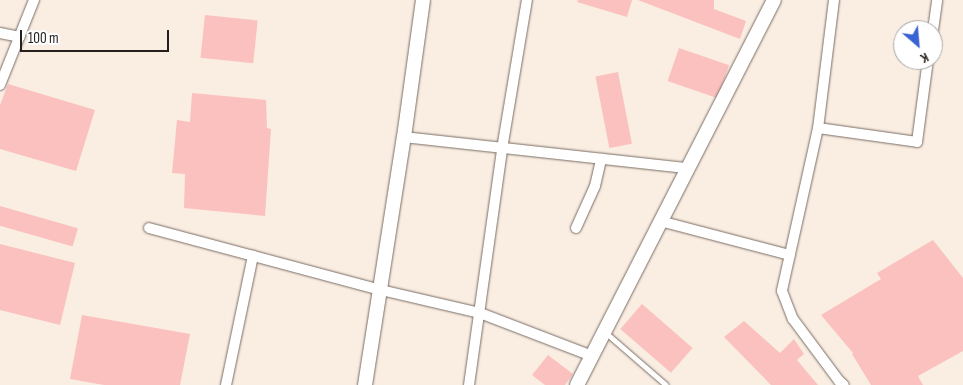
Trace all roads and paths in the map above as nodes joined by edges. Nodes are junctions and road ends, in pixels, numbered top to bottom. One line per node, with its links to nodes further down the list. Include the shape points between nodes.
1 (34, 0): 9 (street)
2 (423, 0): 13 (street)
3 (527, 0): 14 (street)
4 (774, 0): 16 (street)
5 (834, 0): 12 (street)
6 (937, 0): 7 (street)
7 (934, 20)
8 (0, 33): 9 (street)
9 (20, 37): 11 (street)
10 (927, 70): 12 (street, via 917,142)
11 (0, 85)
12 (818, 128): 21 (street)
13 (404, 137): 14 (street); 22 (street)
14 (502, 149): 15 (street); 23 (street)
15 (601, 159): 16 (street); 19 (street, via 594,186)
16 (687, 168): 17 (street)
17 (660, 221): 21 (street); 24 (street)
18 (149, 228): 20 (street)
19 (576, 228)
20 (253, 256): 22 (street); 26 (street)
21 (790, 256): 31 (street, via 782,291 793,320)
22 (381, 290): 23 (street); 27 (street)
23 (480, 313): 25 (street); 28 (street)
24 (604, 331): 25 (street); 30 (lane)
25 (592, 356): 29 (street)
26 (226, 385)
27 (366, 385)
28 (469, 385)
29 (577, 385)
30 (666, 385)
31 (844, 385)

